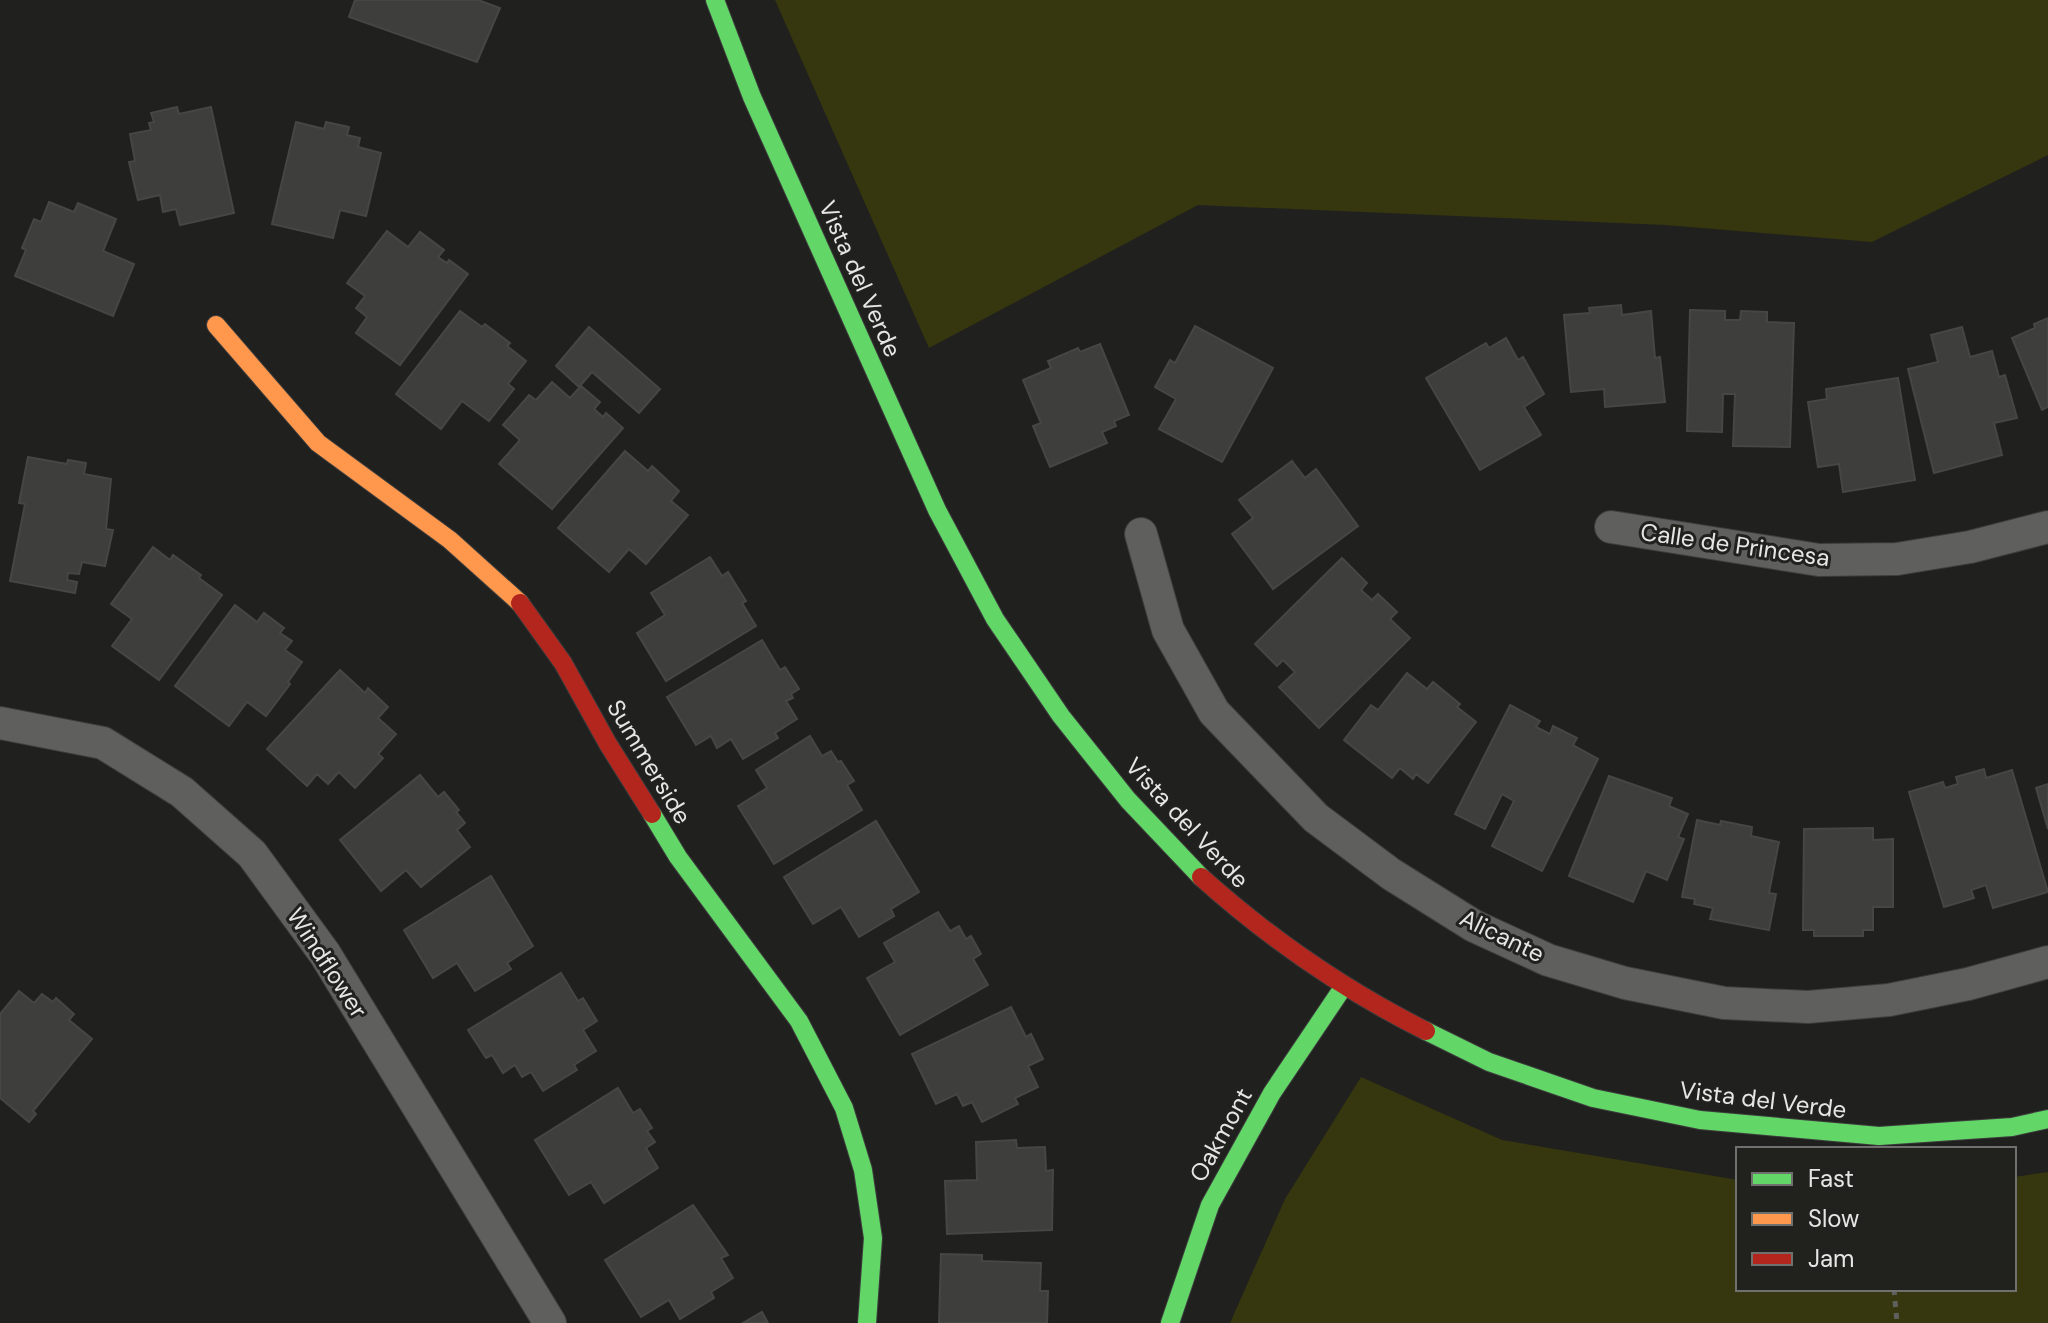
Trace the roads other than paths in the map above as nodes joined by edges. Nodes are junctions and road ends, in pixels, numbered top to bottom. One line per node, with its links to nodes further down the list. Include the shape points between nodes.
1 (715, 0): 8 (street, Vista del Verde, via 752,97 937,510 995,619 1061,716 1185,862 1244,916)
2 (216, 325): 11 (street, Summerside, via 318,443 450,540 516,597 563,663 678,857 799,1021 844,1108 863,1170 873,1238)
3 (1611, 527): 4 (street, Calle de Princesa, via 1819,560 1897,559)
4 (2048, 527)
5 (1141, 534): 7 (street, Alicante, via 1168,630 1214,712 1316,818 1474,926 1561,964 1724,1003 1808,1007 1889,1000)
6 (0, 723): 10 (street, Windflower, via 103,743 182,792 252,854 325,954)
7 (2048, 962)
8 (1344, 986): 9 (street, Vista del Verde, via 1489,1062 1593,1098 1700,1120 1879,1136 2012,1127); 12 (street, Oakmont, via 1272,1093 1210,1205)
9 (2048, 1119)
10 (550, 1323)
11 (867, 1323)
12 (1170, 1323)

